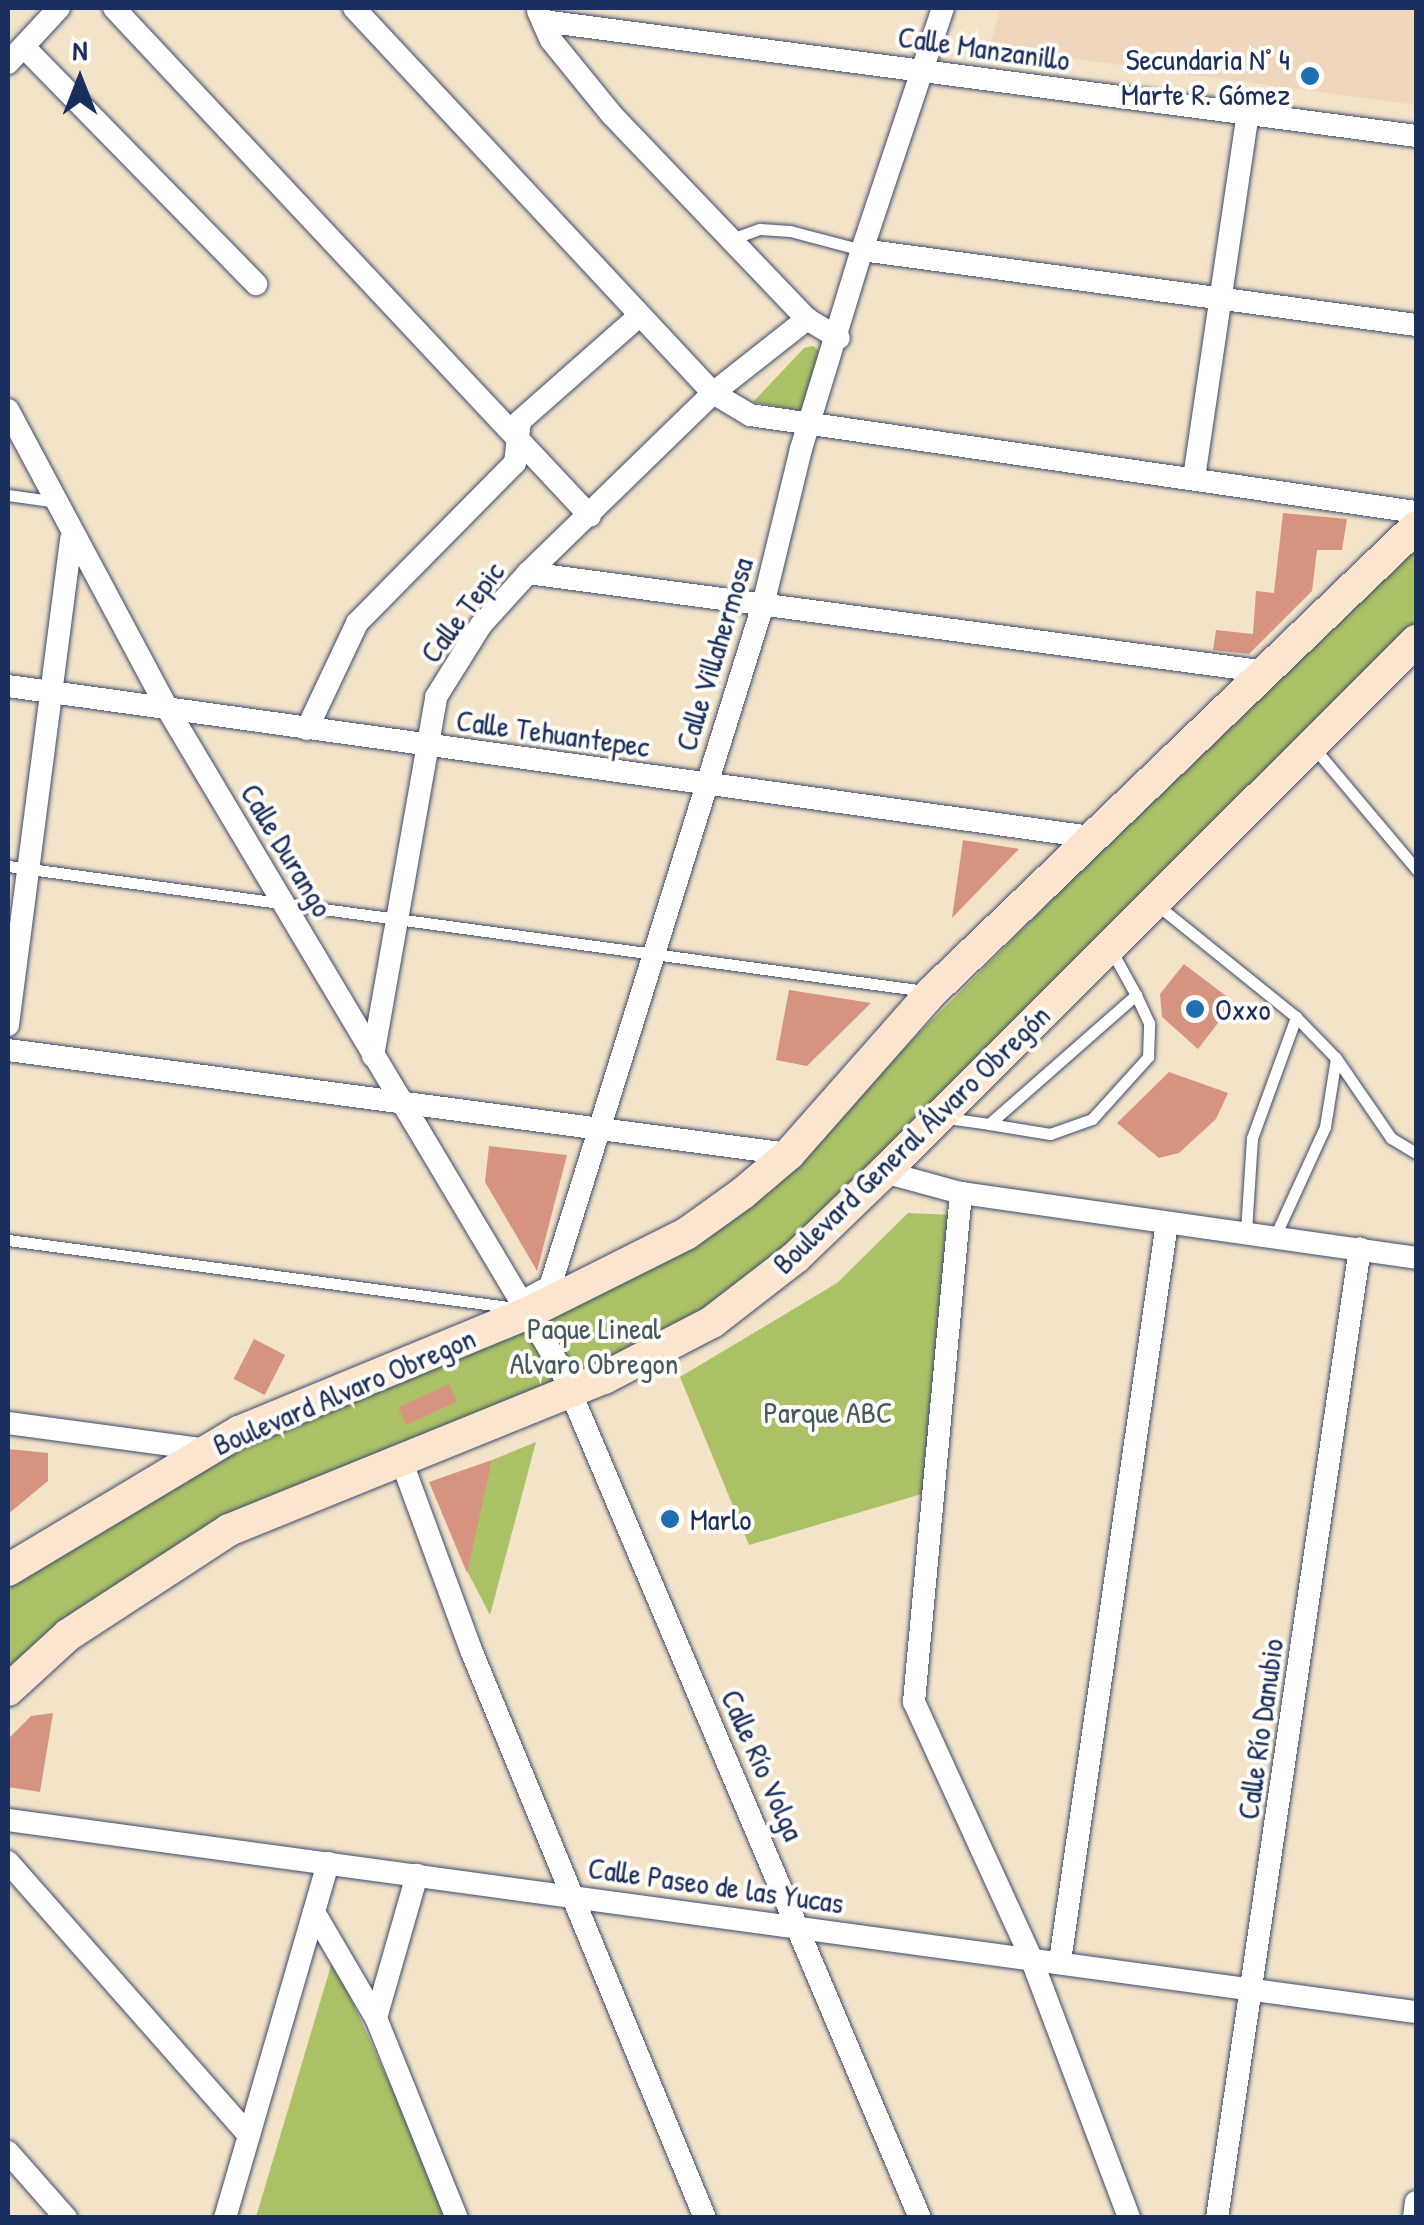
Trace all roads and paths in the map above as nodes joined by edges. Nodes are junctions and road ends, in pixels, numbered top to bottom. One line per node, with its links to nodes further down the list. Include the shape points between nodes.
1 (59, 8): 6 (street)
2 (114, 8): 21 (street)
3 (354, 8): 14 (street)
4 (943, 8): 7 (street, Calle Villahermosa)
5 (540, 14): 7 (street, Calle Manzanillo); 10 (street, via 612,115)
6 (16, 55): 12 (street)
7 (922, 69): 8 (street, Calle Manzanillo); 11 (street, Calle Villahermosa)
8 (1248, 114): 9 (street, Calle Manzanillo); 13 (street)
9 (1416, 136)
10 (729, 240): 11 (lane, via 760,229 790,231); 15 (street)
11 (862, 250): 13 (street); 17 (street, Calle Villahermosa)
12 (256, 284)
13 (1221, 296): 16 (street); 22 (street)
14 (639, 316): 18 (street); 21 (street, via 520,421)
15 (807, 319): 17 (street); 18 (street, Calle Tepic)
16 (1416, 325)
17 (839, 338): 20 (street, Calle Villahermosa)
18 (713, 393): 20 (street, via 750,414); 26 (street, Calle Tepic)
19 (8, 410): 24 (street, Calle Durango)
20 (812, 426): 22 (street); 30 (street, Calle Villahermosa)
21 (516, 438): 26 (street); 36 (street, via 515,462 356,623)
22 (1194, 478): 25 (street)
23 (8, 495): 24 (lane)
24 (58, 502): 28 (street, Calle Durango)
25 (1416, 512)
26 (590, 516): 29 (street, Calle Tepic)
27 (1416, 527): 32 (main road)
28 (72, 539): 34 (street); 35 (street, Calle Durango)
29 (528, 574): 30 (street); 38 (street, Calle Tepic, via 481,625 436,697)
30 (763, 605): 32 (street); 39 (street, Calle Villahermosa)
31 (1416, 640): 37 (main road, Boulevard General Álvaro Obregón)
32 (1260, 670): 40 (main road)
33 (8, 686): 34 (street, Calle Tehuantepec)
34 (51, 692): 35 (street, Calle Tehuantepec); 41 (street)
35 (167, 708): 36 (street, Calle Tehuantepec); 44 (street, Calle Durango)
36 (307, 729): 38 (street, Calle Tehuantepec)
37 (1309, 742): 42 (lane); 43 (main road, Boulevard General Álvaro Obregón)
38 (425, 745): 39 (street, Calle Tehuantepec); 45 (street, Calle Tepic)
39 (706, 785): 40 (street, Calle Tehuantepec); 47 (street, Calle Villahermosa)
40 (1090, 837): 48 (main road)
41 (18, 868): 44 (lane); 51 (street)
42 (1416, 870)
43 (1152, 902): 46 (main road, Boulevard General Álvaro Obregón); 50 (lane)
44 (285, 904): 45 (lane); 53 (street, Calle Durango)
45 (396, 919): 47 (lane); 53 (street, Calle Tepic)
46 (1108, 944): 49 (lane); 56 (main road, Boulevard General Álvaro Obregón)
47 (652, 954): 48 (lane); 58 (street, Calle Villahermosa)
48 (932, 992): 60 (main road)
49 (1136, 995): 57 (lane); 57 (lane, via 1149,1023 1148,1058 1092,1119 1050,1134)
50 (1296, 1017): 54 (lane); 64 (lane, via 1252,1138)
51 (8, 1025)
52 (8, 1050): 55 (street)
53 (374, 1056): 55 (street, Calle Durango)
54 (1336, 1058): 59 (lane, via 1392,1138); 65 (lane, via 1325,1127)
55 (402, 1102): 58 (street); 69 (street, Calle Durango)
56 (938, 1117): 57 (lane); 61 (main road, Boulevard General Álvaro Obregón)
57 (989, 1124)
58 (596, 1130): 60 (street); 69 (street, Calle Villahermosa, via 550,1287)
59 (1416, 1153)
60 (789, 1154): 69 (main road, via 686,1234)
61 (884, 1172): 62 (street); 70 (main road, Boulevard General Álvaro Obregón, via 796,1257 712,1322)
62 (962, 1193): 63 (street); 83 (street, via 914,1702)
63 (1167, 1223): 64 (street); 84 (street)
64 (1246, 1231): 65 (street)
65 (1276, 1234): 67 (street)
66 (8, 1240): 69 (lane)
67 (1360, 1248): 68 (street); 85 (street, Calle Río Danubio)
68 (1416, 1258)
69 (526, 1307): 70 (street, Calle Río Volga); 72 (main road, Boulevard Alvaro Obregon)
70 (571, 1392): 73 (main road, Boulevard General Álvaro Obregón); 82 (street, Calle Río Volga)
71 (8, 1423): 72 (street)
72 (207, 1450): 74 (main road, Boulevard Alvaro Obregon)
73 (400, 1457): 75 (main road, Boulevard General Álvaro Obregón, via 180,1558 68,1635); 80 (street)
74 (8, 1570)
75 (8, 1690)
76 (8, 1820): 78 (street, Calle Paseo de las Yucas)
77 (8, 1862): 88 (street)
78 (328, 1863): 79 (street, Calle Paseo de las Yucas); 81 (street)
79 (417, 1875): 80 (street, Calle Paseo de las Yucas); 87 (street)
80 (570, 1896): 82 (street, Calle Paseo de las Yucas); 94 (street)
81 (314, 1912): 87 (street); 88 (street)
82 (801, 1926): 83 (street, Calle Paseo de las Yucas); 95 (street, Calle Río Volga)
83 (1031, 1958): 84 (street, Calle Paseo de las Yucas); 96 (street)
84 (1060, 1962): 85 (street, Calle Paseo de las Yucas)
85 (1252, 1988): 86 (street, Calle Paseo de las Yucas); 97 (street, Calle Río Danubio)
86 (1416, 2012)
87 (376, 2018): 93 (street)
88 (249, 2136): 92 (street)
89 (8, 2152): 91 (street)
90 (1416, 2202): 98 (street)
91 (66, 2218)
92 (224, 2218)
93 (457, 2218)
94 (706, 2218)
95 (920, 2218)
96 (1129, 2218)
97 (1217, 2218)
98 (1414, 2218)

